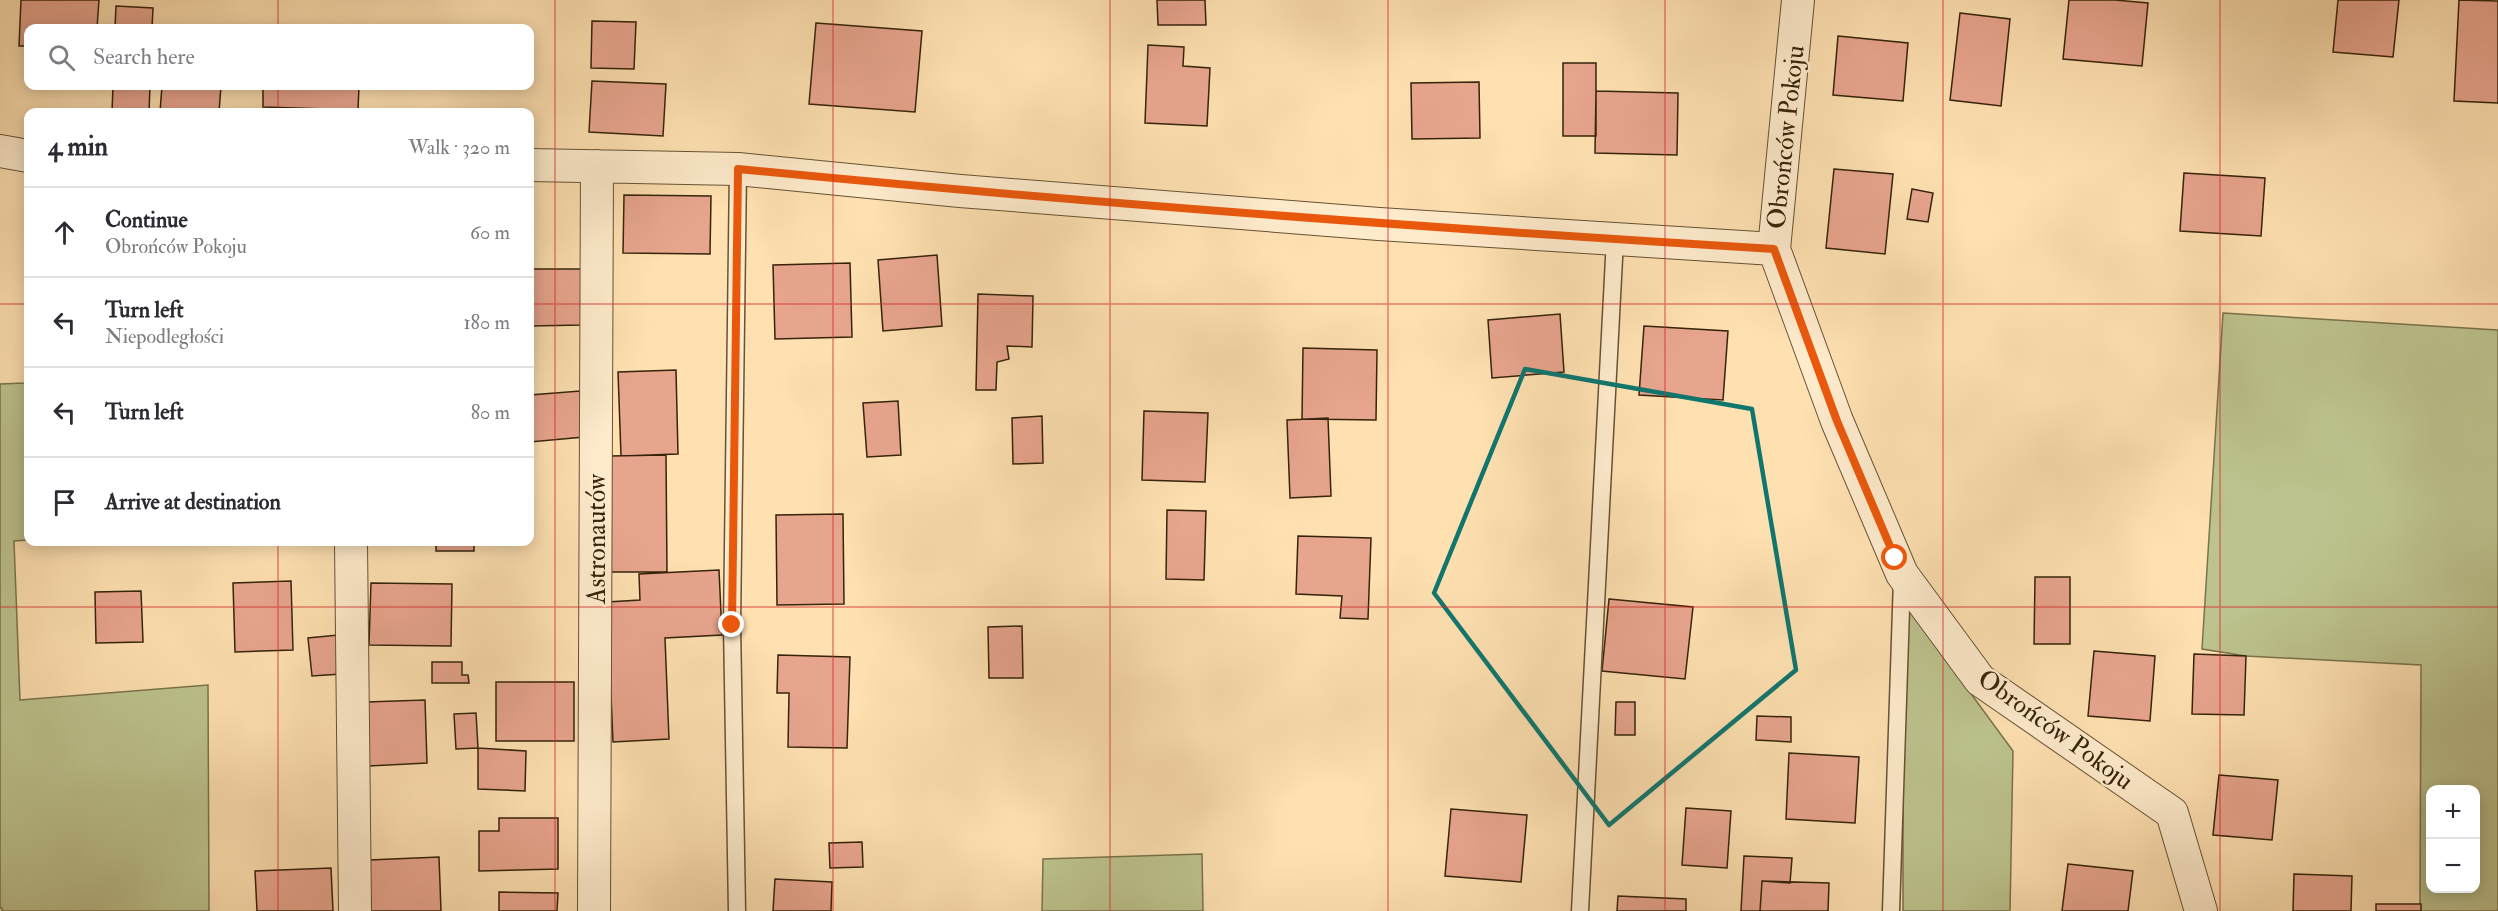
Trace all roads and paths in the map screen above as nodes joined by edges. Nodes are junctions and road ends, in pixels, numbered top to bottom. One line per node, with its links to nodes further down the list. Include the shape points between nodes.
1 (1798, 0): 8 (street, Obrońców Pokoju)
2 (0, 151): 3 (street)
3 (24, 155)
4 (534, 165): 5 (street)
5 (597, 166): 6 (street); 12 (street, Astronautów)
6 (738, 169): 7 (street, via 960,191); 13 (lane, via 732,625)
7 (1615, 239): 8 (street); 14 (lane)
8 (1774, 249): 10 (street, Obrońców Pokoju, via 1837,421)
9 (351, 546): 11 (street)
10 (1902, 574): 15 (lane); 16 (street, Obrońców Pokoju, via 1980,680 2172,813)
11 (355, 911)
12 (594, 911)
13 (737, 911)
14 (1580, 911)
15 (1892, 911)
16 (2200, 911)

